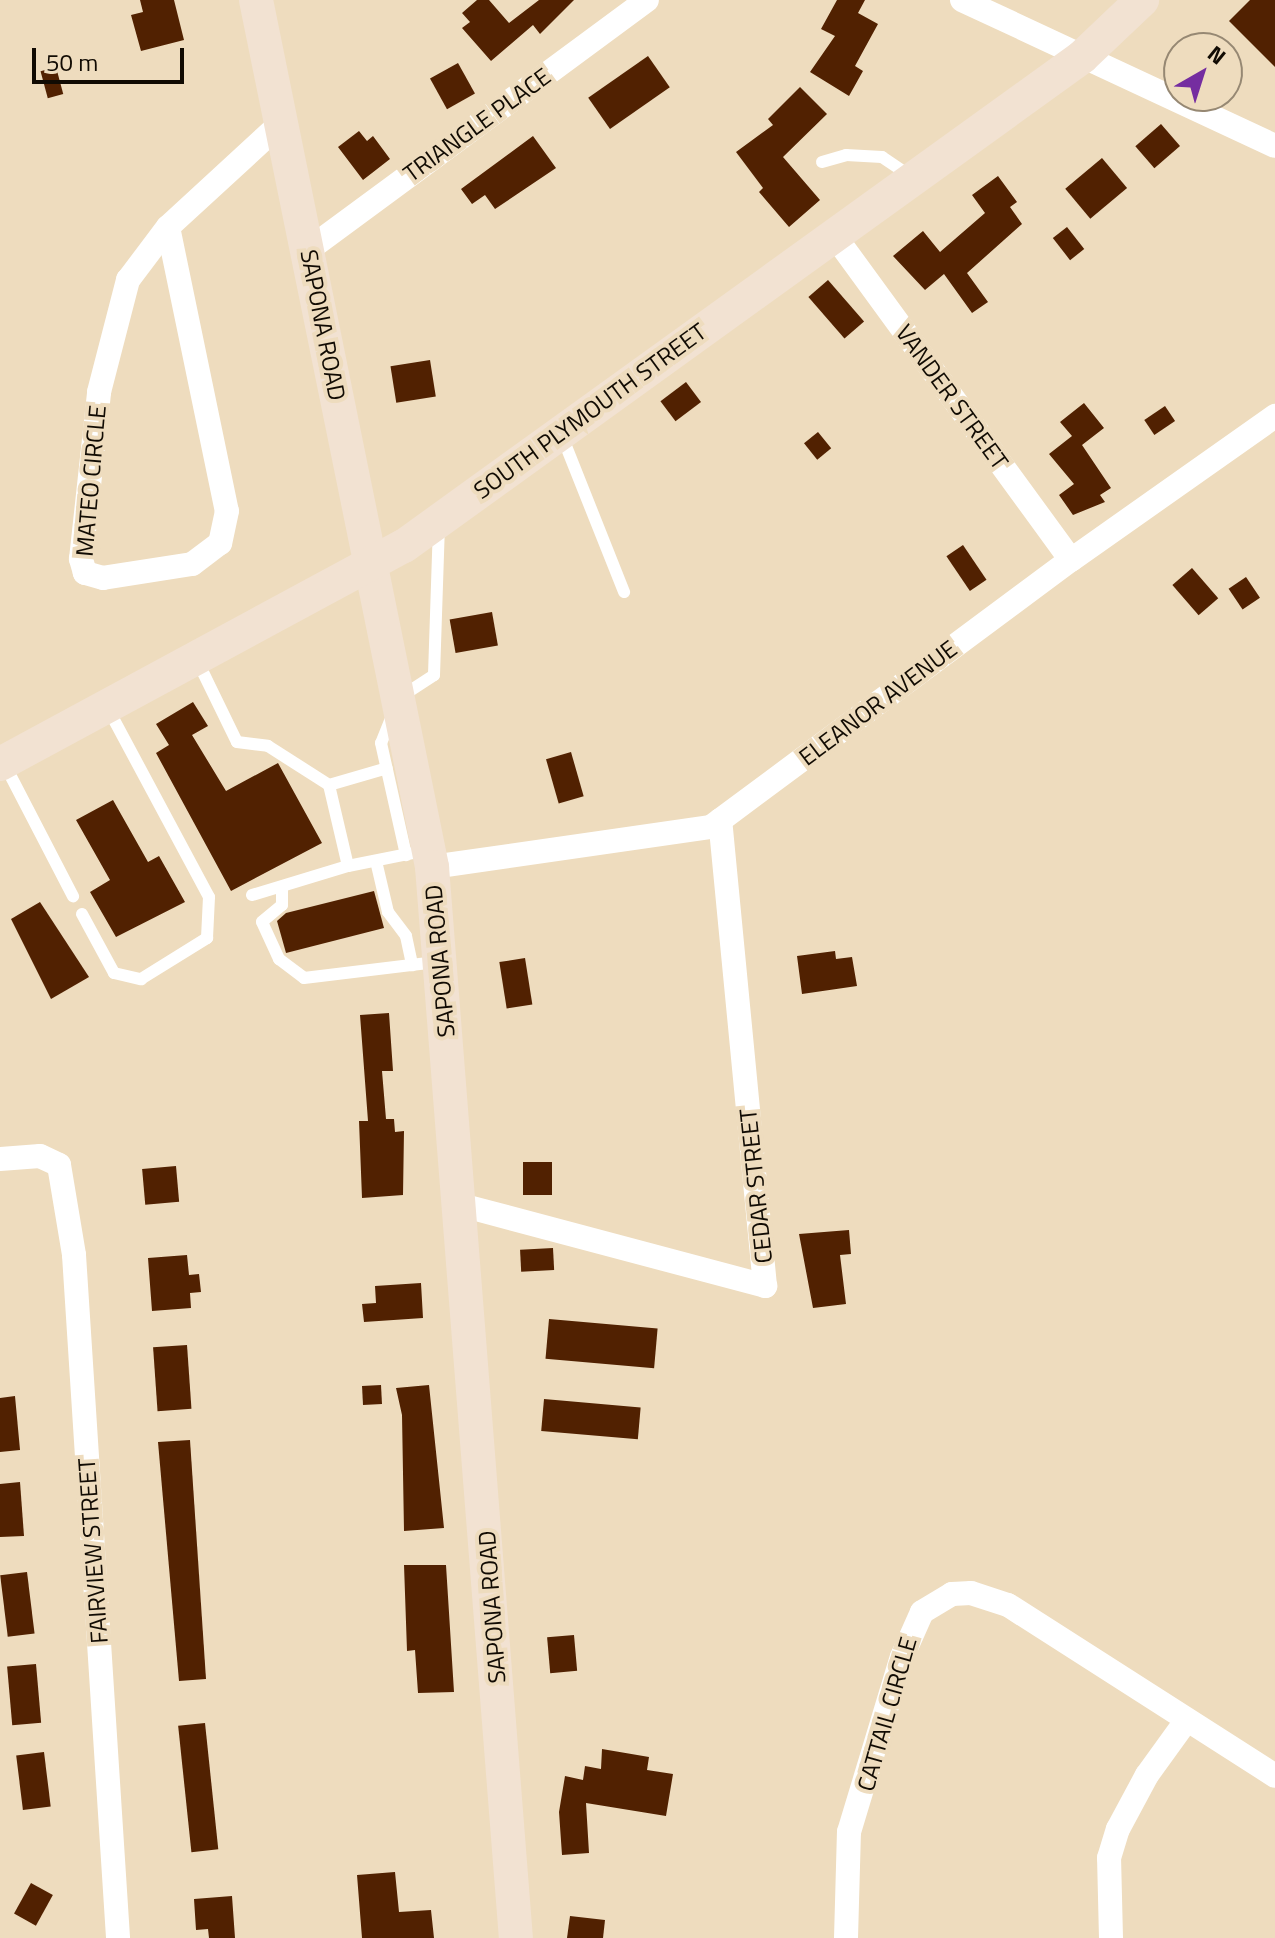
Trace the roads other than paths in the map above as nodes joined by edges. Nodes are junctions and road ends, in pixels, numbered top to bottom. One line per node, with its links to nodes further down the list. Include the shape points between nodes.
1 (256, 0): 6 (street, SAPONA ROAD)
2 (647, 0): 12 (street, TRIANGLE PLACE)
3 (962, 0): 5 (street)
4 (1142, 0): 5 (street, SOUTH PLYMOUTH STREET)
5 (1082, 57): 7 (street); 9 (street, SOUTH PLYMOUTH STREET)
6 (281, 123): 10 (street, MATEO CIRCLE); 12 (street, SAPONA ROAD)
7 (1275, 146)
8 (822, 162): 9 (lane, via 846,155 882,157)
9 (915, 179): 11 (street, SOUTH PLYMOUTH STREET)
10 (168, 227): 10 (street, MATEO CIRCLE, via 128,280 99,392 81,559 85,573 103,578 192,564 220,543 227,511)
11 (834, 235): 14 (street, SOUTH PLYMOUTH STREET); 16 (street, VANDER STREET)
12 (308, 250): 17 (street, SAPONA ROAD)
13 (1275, 416): 16 (street, ELEANOR AVENUE)
14 (561, 432): 15 (street, SOUTH PLYMOUTH STREET); 18 (lane)
15 (440, 520): 17 (street, SOUTH PLYMOUTH STREET); 20 (lane, via 434,675)
16 (1071, 560): 25 (street, ELEANOR AVENUE)
17 (372, 566): 19 (street, SOUTH PLYMOUTH STREET); 20 (street, SAPONA ROAD)
18 (624, 592)
19 (197, 660): 21 (street, SOUTH PLYMOUTH STREET); 24 (lane, via 237,742 268,746)
20 (399, 698): 23 (lane, via 381,743); 26 (street, SAPONA ROAD)
21 (107, 707): 22 (street, SOUTH PLYMOUTH STREET); 32 (lane, via 209,897 207,938 141,979 114,973)
22 (2, 763): 31 (lane)
23 (387, 768): 24 (lane); 26 (lane)
24 (329, 785): 28 (lane)
25 (720, 820): 26 (street, ELEANOR AVENUE, via 711,827); 35 (street, CEDAR STREET, via 765,1286)
26 (422, 857): 27 (lane); 33 (street, SAPONA ROAD)
27 (376, 861): 28 (lane); 33 (lane, via 388,912)
28 (348, 866): 29 (lane)
29 (282, 888): 30 (lane); 33 (lane, via 282,905 262,922 279,959 304,978)
30 (252, 895)
31 (73, 896)
32 (82, 914)
33 (427, 963): 35 (street, SAPONA ROAD)
34 (0, 1159): 38 (street, FAIRVIEW STREET, via 40,1156 59,1165 74,1255)
35 (461, 1205): 39 (street, SAPONA ROAD)
36 (1186, 1721): 37 (street, CATTAIL CIRCLE); 40 (street, CATTAIL CIRCLE, via 1008,1605 971,1593 936,1601 913,1626 849,1832); 41 (street, via 1147,1775 1118,1829 1109,1858)
37 (1275, 1776)
38 (118, 1938)
39 (516, 1938)
40 (846, 1938)
41 (1111, 1938)

